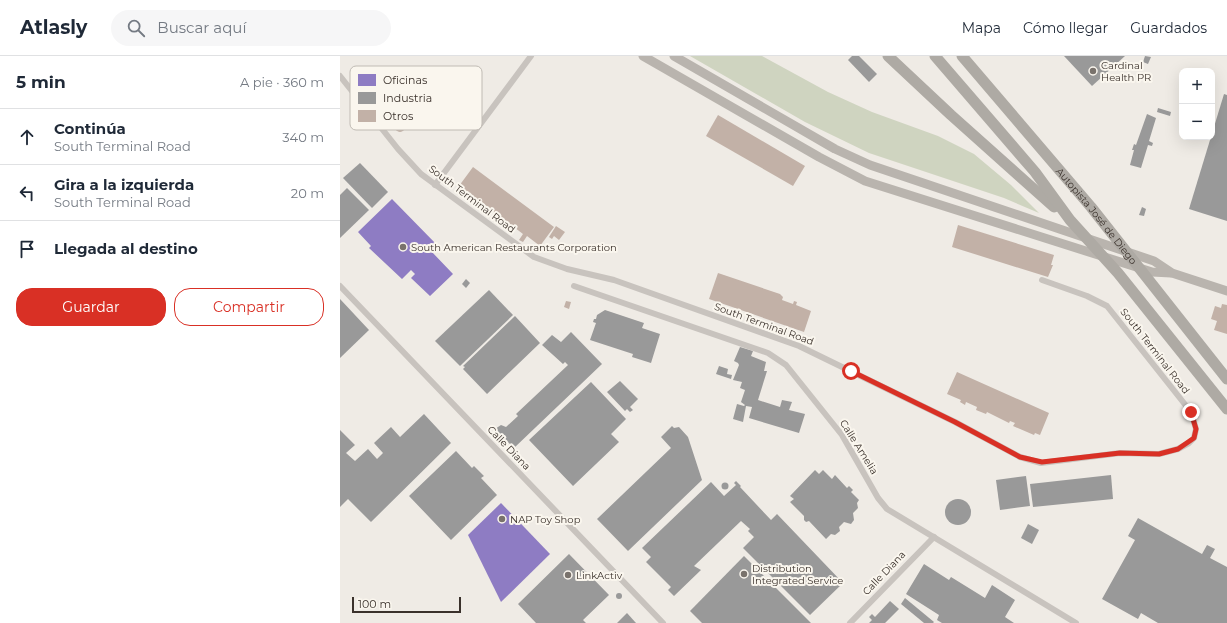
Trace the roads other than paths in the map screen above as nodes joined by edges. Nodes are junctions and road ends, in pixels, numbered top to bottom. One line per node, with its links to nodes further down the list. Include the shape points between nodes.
1 (531, 56): 9 (street)
2 (643, 56): 14 (street, via 818,157 865,181 1152,272)
3 (674, 56): 14 (street, via 835,149 870,166 1154,261)
4 (888, 56): 13 (highway, Autopista José de Diego)
5 (935, 56): 13 (highway, Autopista José de Diego, via 1035,172)
6 (962, 56): 19 (highway, Autopista José de Diego, via 1091,206)
7 (340, 76): 8 (street, South Terminal Road)
8 (350, 89)
9 (482, 122)
10 (383, 130): 12 (street, South Terminal Road, via 421,174)
11 (476, 130): 12 (street)
12 (435, 185): 15 (street, South Terminal Road, via 534,257 567,269 614,280 799,346 955,422 1020,457 1042,462 1120,453 1159,454 1189,443 1194,438 1196,429 1191,412 1107,306)
13 (1070, 220): 20 (highway, Autopista José de Diego, via 1118,273)
14 (1172, 273): 18 (street)
15 (1042, 280)
16 (340, 286): 22 (street, Calle Diana)
17 (574, 286): 21 (street, Calle Amelia, via 741,342 768,353 786,365 842,434 878,498 887,509)
18 (1227, 291)
19 (1227, 379)
20 (1227, 409)
21 (934, 537): 23 (street, Calle Diana); 24 (street, Calle Amelia)
22 (663, 623)
23 (850, 623)
24 (1076, 623)

